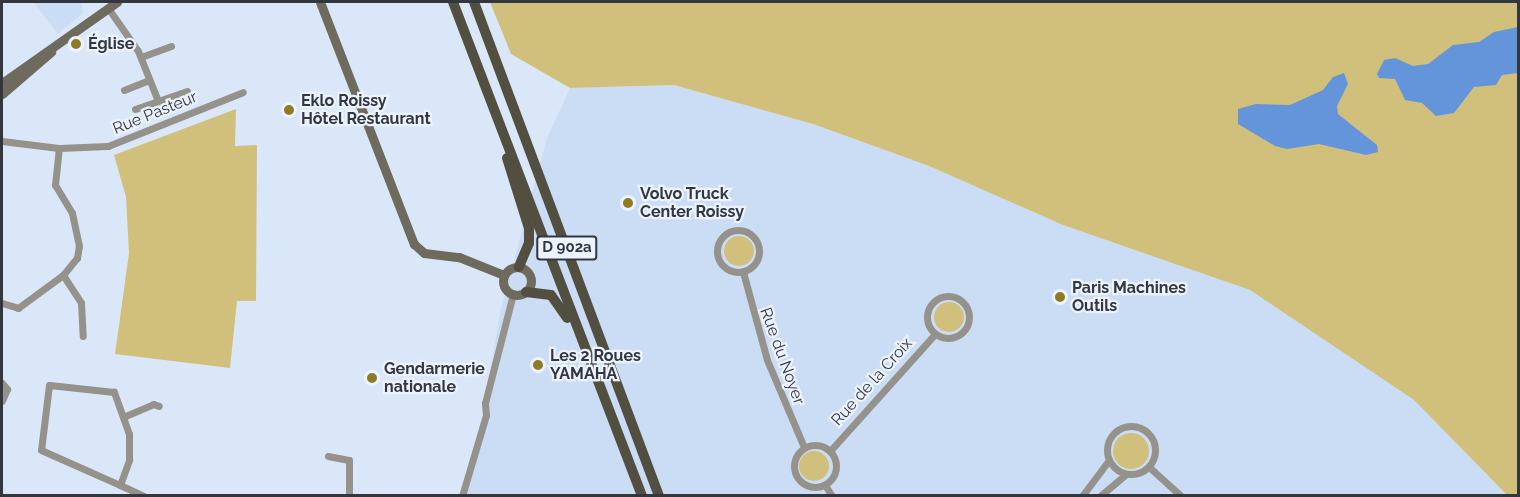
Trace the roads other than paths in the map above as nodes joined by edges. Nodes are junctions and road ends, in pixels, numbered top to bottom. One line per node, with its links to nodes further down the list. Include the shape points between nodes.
1 (117, 2): 5 (main road)
2 (320, 2): 23 (main road, via 414,244 424,253 459,257)
3 (453, 2): 17 (main road, D 902a)
4 (474, 2): 46 (main road, D 902a)
5 (108, 8): 7 (main road); 8 (street)
6 (171, 46): 8 (street)
7 (52, 50): 10 (main road); 14 (main road)
8 (141, 57): 9 (street)
9 (149, 80): 11 (street); 15 (street)
10 (2, 83)
11 (124, 90)
12 (187, 91): 15 (street)
13 (243, 92): 19 (street, Rue Pasteur, via 118,143)
14 (2, 94)
15 (158, 101): 16 (street)
16 (135, 109)
17 (500, 126): 20 (main road, via 529,228 529,243); 29 (main road, D 902a)
18 (2, 141): 19 (street, Rue Pasteur)
19 (59, 148): 22 (street, via 56,184 72,213 80,246 77,258)
20 (519, 267): 23 (main road); 24 (main road, via 531,279)
21 (743, 272): 21 (street, via 755,264 759,250 748,233 735,230 719,242 717,255 730,271); 34 (street, Rue du Noyer, via 767,360)
22 (63, 275): 26 (street, via 18,308); 28 (street, via 81,303)
23 (504, 275): 25 (main road, via 506,289)
24 (526, 292): 25 (main road); 29 (main road, via 551,295 563,308)
25 (513, 294): 44 (street, via 485,403 483,427)
26 (2, 303)
27 (935, 334): 27 (street, via 948,338 965,330 969,316 962,302 947,297 932,304 928,323); 35 (street, Rue de la Croix)
28 (83, 336)
29 (590, 364): 45 (main road, D 902a)
30 (2, 383): 31 (street, via 7,389)
31 (2, 401)
32 (159, 406): 33 (street, via 153,404)
33 (123, 417): 40 (street, via 129,434 129,460); 40 (street, via 114,392 49,385 41,450)
34 (804, 447): 35 (street, via 817,444); 41 (street, via 793,464 796,476 806,485)
35 (830, 451): 41 (street, via 836,469)
36 (328, 456): 43 (street, via 349,460)
37 (1109, 460): 38 (street, via 1111,437 1123,428 1138,427 1154,442 1155,455); 39 (street); 48 (street)
38 (1149, 467): 39 (street); 50 (street)
39 (1126, 474): 49 (street)
40 (120, 485): 42 (street)
41 (825, 485): 47 (street)
42 (144, 495)
43 (349, 495)
44 (462, 495)
45 (642, 495)
46 (659, 495)
47 (832, 495)
48 (1082, 495)
49 (1100, 495)
50 (1181, 495)

